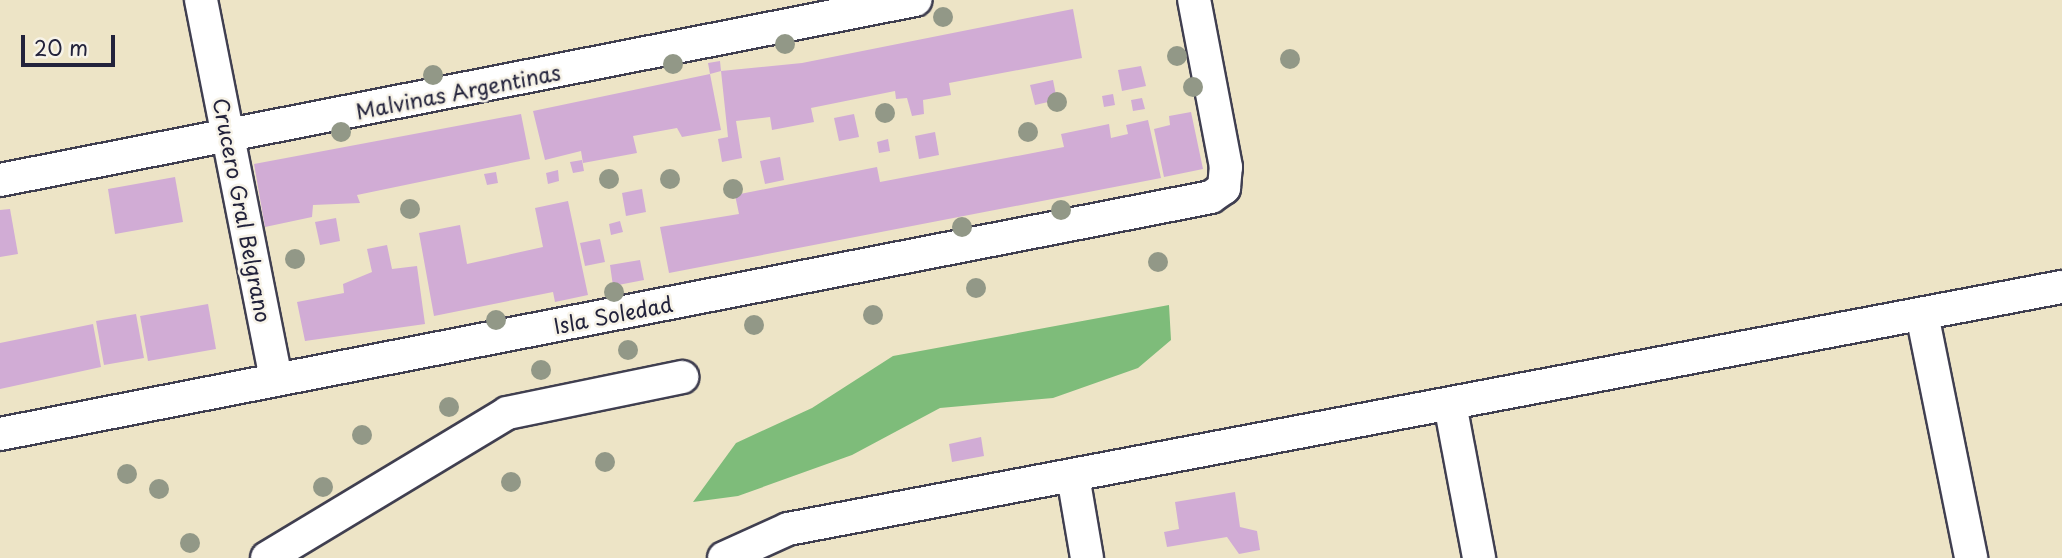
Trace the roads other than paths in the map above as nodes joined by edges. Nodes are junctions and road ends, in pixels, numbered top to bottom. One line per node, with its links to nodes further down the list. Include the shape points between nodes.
1 (201, 0): 4 (street, Crucero Gral Belgrano)
2 (915, 0): 4 (street, Malvinas Argentinas)
3 (1194, 0): 9 (street, Isla Soledad, via 1226,167 1224,188 1211,197)
4 (228, 137): 5 (street, Malvinas Argentinas); 9 (street, Crucero Gral Belgrano)
5 (0, 180)
6 (2062, 287): 7 (street)
7 (1922, 314): 10 (street); 17 (street)
8 (682, 377): 13 (street, via 507,413)
9 (276, 380): 11 (street, Isla Soledad)
10 (1450, 404): 12 (street); 16 (street)
11 (0, 434)
12 (1073, 476): 14 (street, via 788,529); 15 (street)
13 (267, 558)
14 (724, 558)
15 (1087, 558)
16 (1479, 558)
17 (1971, 558)

